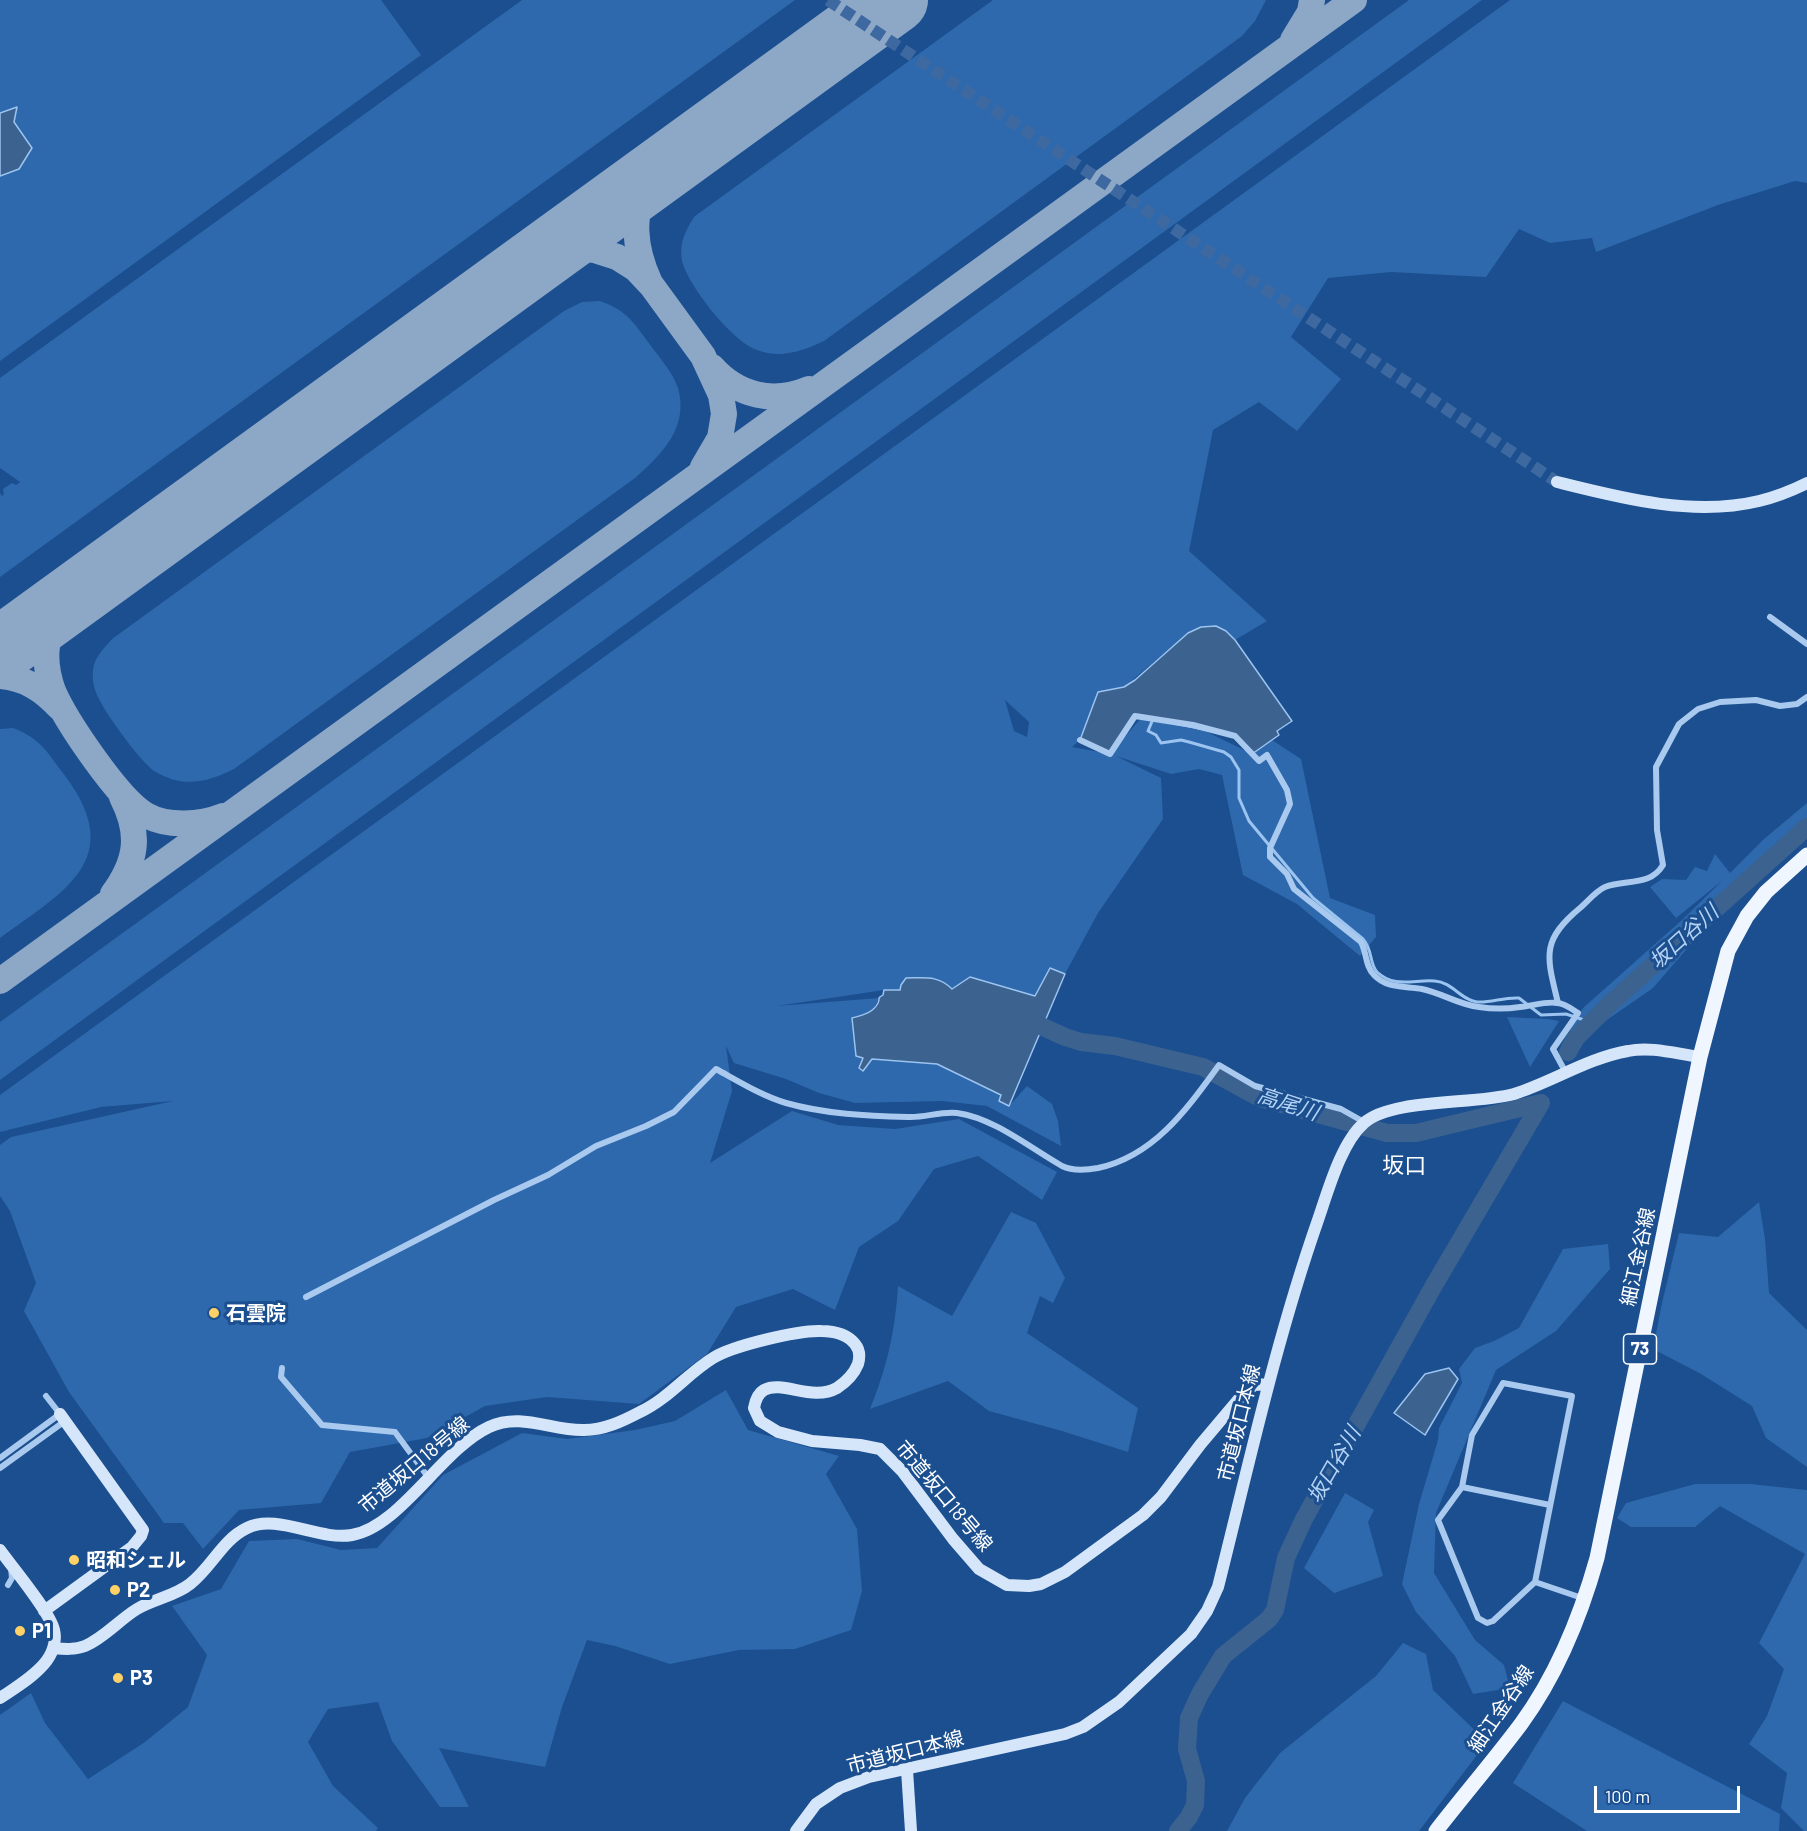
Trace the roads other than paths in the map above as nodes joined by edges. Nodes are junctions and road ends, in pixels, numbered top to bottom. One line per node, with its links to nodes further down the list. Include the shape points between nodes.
1 (1557, 482): 2 (street, via 1641,501 1718,506 1759,501)
2 (1807, 483)
3 (1770, 617): 4 (street)
4 (1807, 644)
5 (1807, 697): 8 (street, via 1797,704 1780,706 1756,700 1720,702 1698,709 1679,724 1656,767 1657,830 1663,865 1649,879 1604,888 1562,922 1549,957)
6 (1080, 740): 8 (street, via 1110,754 1135,716 1235,736 1259,761 1267,755 1287,789 1290,804 1270,848 1270,857 1287,874 1294,889 1361,942 1372,974 1384,983 1423,990 1468,1006)
7 (1807, 855): 9 (main road, 細江金谷線 / 73, via 1766,892 1728,951)
8 (1558, 1002): 10 (street, via 1578,1012 1553,1049)
9 (1700, 1058): 10 (street, 市道坂口本線, via 1629,1050); 25 (main road, 細江金谷線 / 73)
10 (1566, 1073): 11 (street, 市道坂口本線, via 1513,1094 1481,1101 1395,1108)
11 (1364, 1123): 12 (street, via 1341,1110 1255,1086 1219,1065 1172,1126 1148,1147 1111,1165 1086,1170 1065,1168 981,1119 956,1113 863,1116 785,1102 716,1069 674,1112 596,1146 548,1175); 14 (street, 市道坂口本線, via 1345,1149 1331,1180 1297,1279)
12 (306, 1297)
13 (282, 1368): 19 (street, via 281,1377 322,1425 395,1432)
14 (1268, 1384): 19 (street, 市道坂口18号線, via 1254,1385 1243,1394 1143,1515 1065,1572 1029,1586 1007,1585 979,1569 880,1449 812,1441 760,1421 754,1408 763,1390 818,1394 849,1378 858,1364 859,1349 836,1332 803,1332 728,1351 703,1365 669,1395 600,1428 574,1430 525,1421 492,1426 470,1439); 29 (street, 市道坂口本線, via 1218,1587 1191,1634 1119,1702 1083,1727)
15 (46, 1396): 16 (street)
16 (63, 1417): 17 (street); 18 (street); 26 (street, via 142,1530 132,1546)
17 (0, 1458)
18 (0, 1468)
19 (428, 1478): 27 (street, 市道坂口18号線, via 380,1524 353,1535 324,1535 264,1523 251,1526 225,1543 188,1586 136,1610 84,1646)
20 (1462, 1487): 21 (street); 21 (street, via 1472,1436 1503,1383 1572,1396); 23 (street, via 1438,1520 1478,1618 1487,1623 1493,1621)
21 (1550, 1505): 23 (street)
22 (3, 1554): 24 (street, via 13,1573); 26 (street)
23 (1535, 1582): 25 (street)
24 (8, 1585)
25 (1586, 1599): 32 (main road, 細江金谷線 / 73, via 1551,1673 1522,1722)
26 (44, 1611): 27 (street, via 55,1633)
27 (53, 1648): 28 (street, via 45,1663)
28 (0, 1698)
29 (907, 1770): 30 (street, 市道坂口本線, via 869,1777 840,1788 816,1804); 31 (street)
30 (796, 1831)
31 (911, 1831)
32 (1436, 1831)

